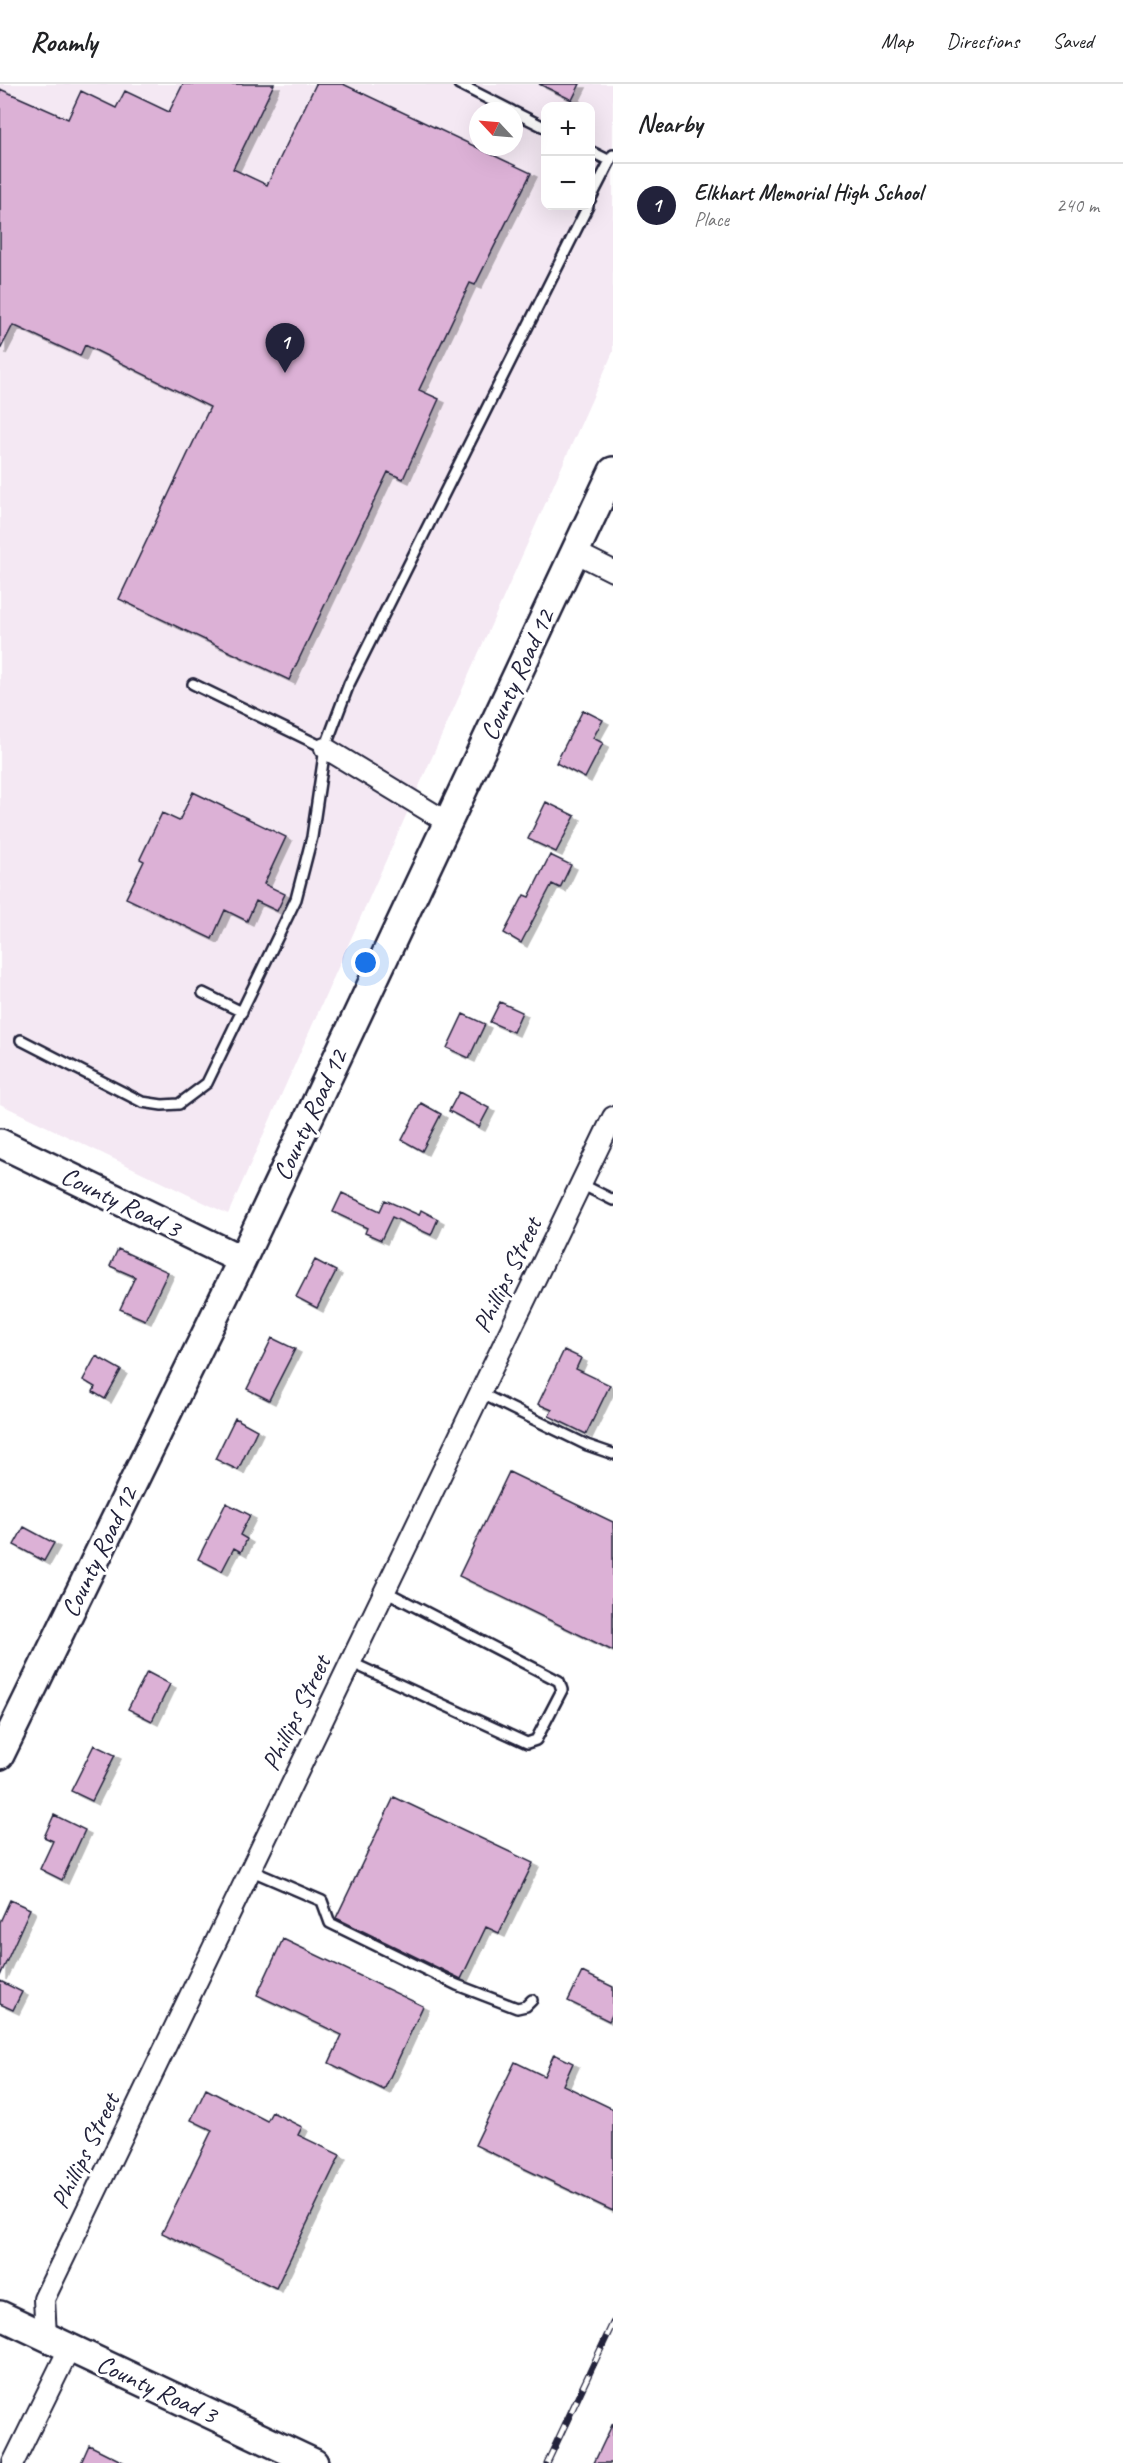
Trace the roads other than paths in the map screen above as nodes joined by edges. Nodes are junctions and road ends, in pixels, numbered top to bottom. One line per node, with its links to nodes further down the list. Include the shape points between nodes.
1 (459, 84): 2 (lane)
2 (495, 102)
3 (523, 116): 4 (lane)
4 (541, 125)
5 (595, 152): 6 (lane)
6 (611, 158): 7 (lane)
7 (595, 192)
8 (586, 210): 13 (lane, via 349,684)
9 (613, 471): 10 (main road, County Road 12)
10 (575, 552): 11 (street); 14 (main road, County Road 12)
11 (613, 571)
12 (193, 684): 13 (lane)
13 (325, 748): 14 (street); 16 (lane, via 312,837 296,899)
14 (447, 822): 22 (main road, County Road 12)
15 (203, 993): 16 (lane)
16 (242, 1012): 17 (lane, via 207,1083 179,1104 142,1102)
17 (21, 1040)
18 (613, 1117): 20 (street, Phillips Street)
19 (0, 1143): 22 (main road, County Road 3)
20 (581, 1184): 21 (lane); 23 (street, Phillips Street)
21 (613, 1200)
22 (242, 1260): 27 (main road, County Road 12)
23 (480, 1393): 24 (lane); 25 (street, Phillips Street)
24 (613, 1454)
25 (385, 1591): 26 (street, Phillips Street); 26 (lane, via 559,1681 562,1690 536,1740 527,1743)
26 (350, 1662): 28 (street, Phillips Street)
27 (0, 1755)
28 (250, 1870): 29 (lane, via 321,1901 330,1923 457,1985 517,2008); 31 (street, Phillips Street, via 44,2299)
29 (532, 2000)
30 (0, 2315): 31 (main road, County Road 3)
31 (58, 2342): 32 (street, Phillips Street); 33 (main road, County Road 3)
32 (13, 2463)
33 (314, 2463)

